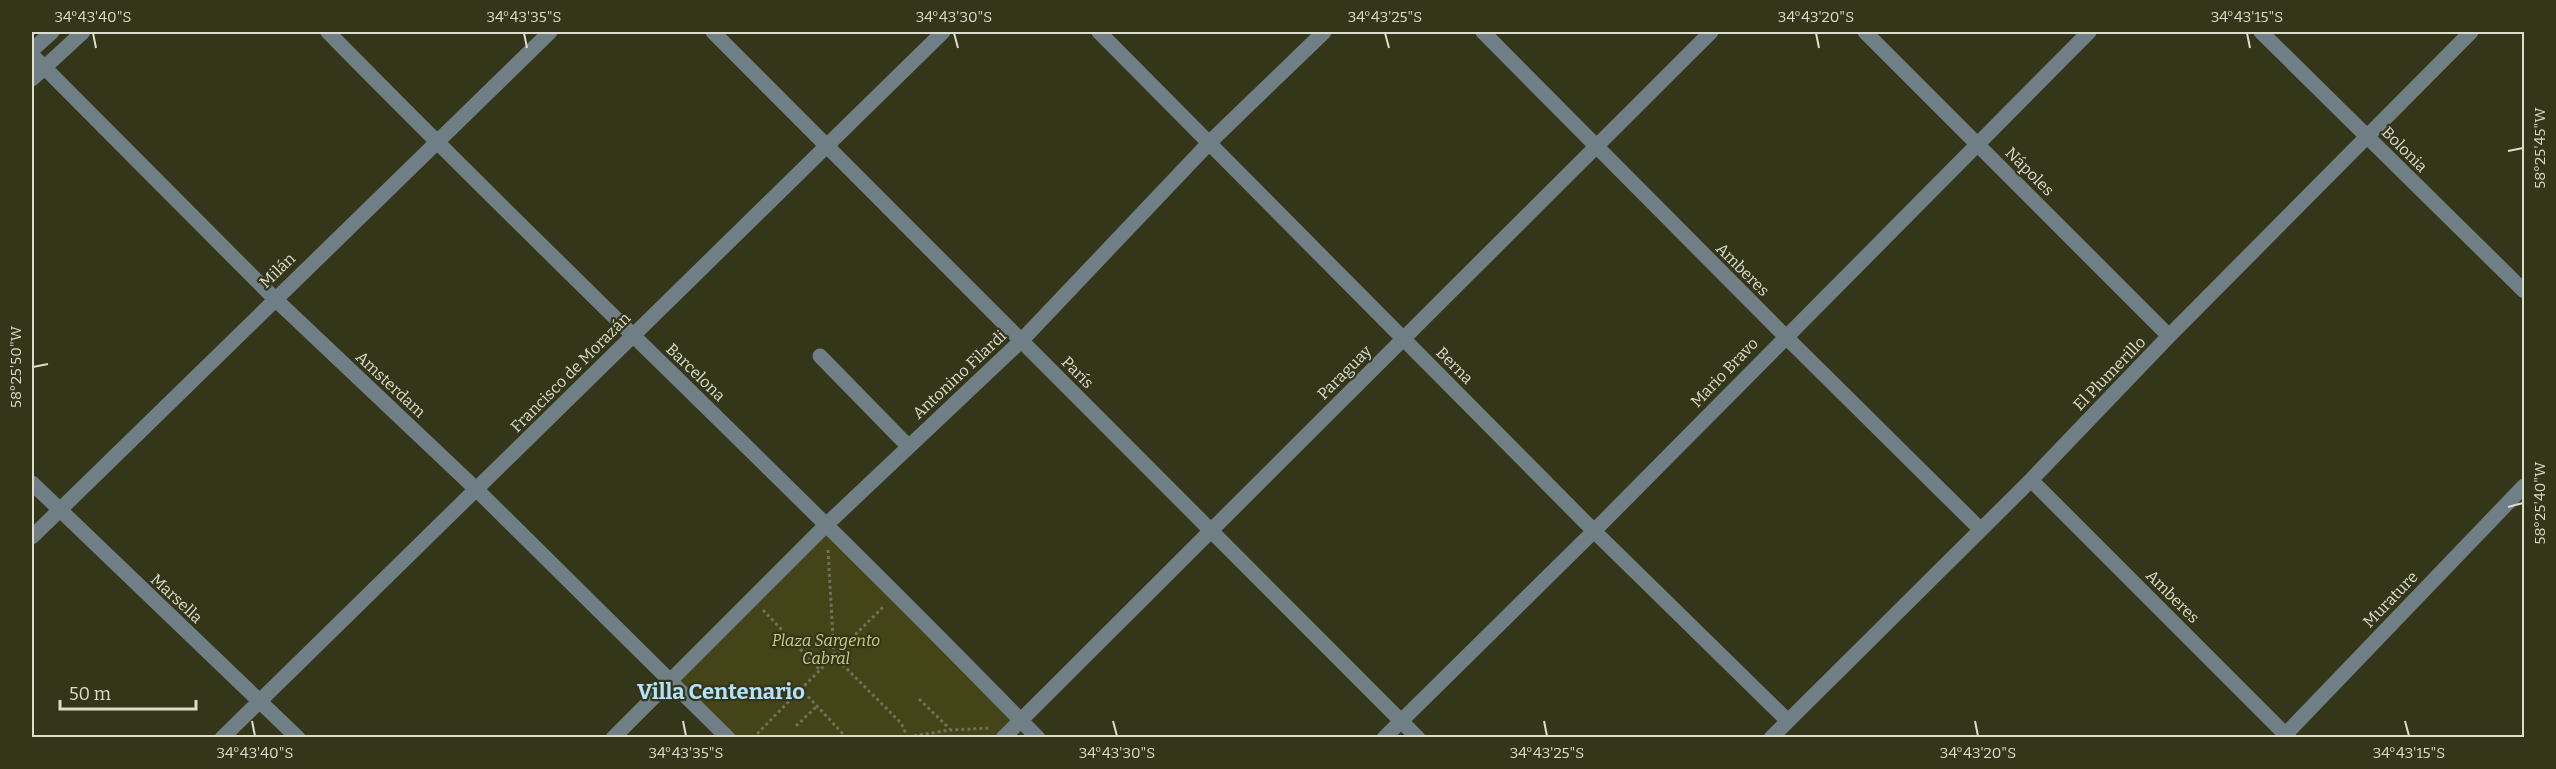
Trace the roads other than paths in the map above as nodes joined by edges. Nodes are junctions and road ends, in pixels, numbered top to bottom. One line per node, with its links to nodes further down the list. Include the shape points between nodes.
1 (52, 32): 15 (street)
2 (83, 32): 16 (street)
3 (328, 32): 20 (street, Barcelona)
4 (550, 32): 20 (street, Milán)
5 (713, 32): 23 (street, París)
6 (943, 32): 23 (street, Francisco de Morazán)
7 (1099, 32): 19 (street, Berna)
8 (1324, 32): 19 (street, Antonino Filardi)
9 (1483, 32): 21 (street, Amberes)
10 (1711, 32): 21 (street, Paraguay)
11 (1865, 32): 22 (street, Nápoles)
12 (2089, 32): 22 (street, Mario Bravo)
13 (2261, 32): 18 (street, Bolonia)
14 (2471, 32): 18 (street, El Plumerillo)
15 (32, 52): 16 (street, Amsterdam)
16 (44, 68): 17 (street); 25 (street, Amsterdam)
17 (32, 79)
18 (2366, 135): 24 (street, Bolonia); 28 (street, El Plumerillo)
19 (1210, 142): 29 (street, Berna); 30 (street, Antonino Filardi)
20 (437, 143): 25 (street, Milán); 26 (street, Barcelona)
21 (1596, 145): 27 (street, Amberes); 29 (street, Paraguay)
22 (1978, 145): 27 (street, Mario Bravo); 28 (street, Nápoles)
23 (829, 146): 26 (street, Francisco de Morazán); 30 (street, París)
24 (2524, 291)
25 (274, 298): 36 (street, Amsterdam); 37 (street, Milán)
26 (633, 335): 36 (street, Francisco de Morazán); 38 (street, Barcelona)
27 (1785, 336): 39 (street, Amberes); 41 (street, Mario Bravo)
28 (2169, 336): 33 (street, El Plumerillo)
29 (1403, 338): 40 (street, Paraguay); 41 (street, Berna)
30 (1022, 340): 32 (street, Antonino Filardi); 40 (street, París)
31 (820, 356): 32 (street)
32 (909, 447): 38 (street, Antonino Filardi)
33 (2031, 480): 39 (street, El Plumerillo); 48 (street, Amberes)
34 (32, 483): 37 (street, Marsella)
35 (2524, 486): 48 (street, Murature)
36 (477, 490): 43 (street, Amsterdam); 44 (street, Francisco de Morazán)
37 (57, 509): 42 (street, Milán); 44 (street, Marsella)
38 (826, 525): 43 (street, Antonino Filardi, via 752,599); 47 (street, Barcelona, via 896,594)
39 (1980, 529): 45 (street, El Plumerillo)
40 (1210, 531): 46 (street, París); 47 (street, Paraguay)
41 (1594, 531): 45 (street, Berna); 46 (street, Mario Bravo)
42 (32, 537)
43 (675, 685): 51 (street, Antonino Filardi); 52 (street, Amsterdam)
44 (259, 700): 49 (street, Francisco de Morazán); 50 (street, Marsella)
45 (1788, 720): 56 (street, El Plumerillo)
46 (1401, 721): 54 (street, Mario Bravo); 55 (street, París)
47 (1013, 728): 53 (street, Barcelona)
48 (2285, 736)
49 (222, 738)
50 (298, 738)
51 (613, 738)
52 (728, 738)
53 (1038, 738)
54 (1384, 738)
55 (1418, 738)
56 (1771, 738)

